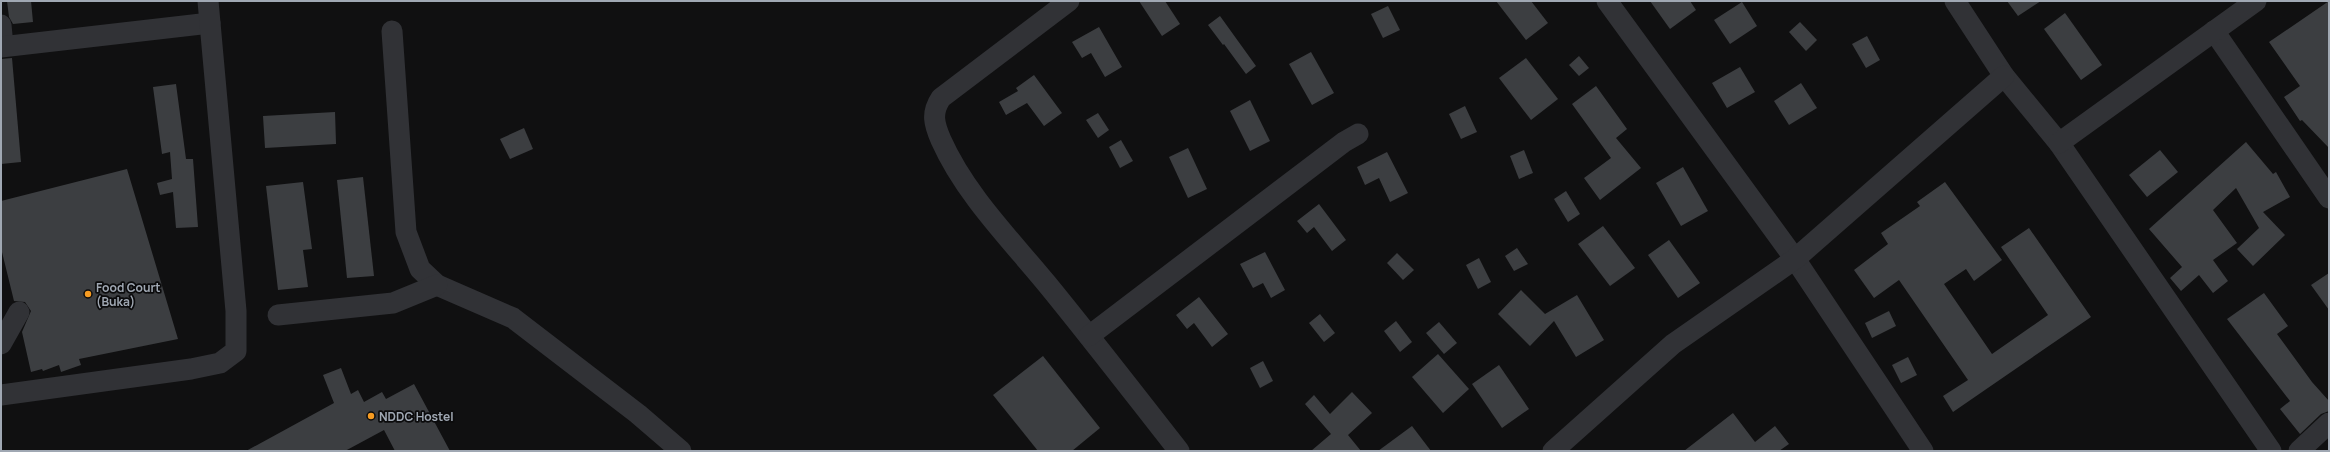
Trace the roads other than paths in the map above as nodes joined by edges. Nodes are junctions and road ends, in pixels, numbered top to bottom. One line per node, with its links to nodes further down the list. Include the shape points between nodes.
1 (208, 1): 6 (street)
2 (1069, 1): 19 (street, via 941,98 934,108 934,118 941,140 977,200)
3 (1607, 1): 15 (street)
4 (1955, 1): 11 (street)
5 (2256, 1): 9 (street)
6 (210, 23): 10 (street); 21 (street, via 236,311 236,351 220,363 191,369)
7 (1, 25): 10 (street)
8 (392, 31): 16 (street, via 406,232 420,270)
9 (2214, 31): 13 (street); 14 (street)
10 (2, 46)
11 (2004, 76): 13 (street); 15 (street)
12 (1358, 134): 19 (street, via 1344,142)
13 (2058, 143): 27 (street)
14 (2329, 198)
15 (1795, 259): 25 (street, via 1673,344); 26 (street)
16 (437, 285): 18 (street, via 393,303); 23 (street, via 513,318 638,414)
17 (19, 312): 20 (street)
18 (278, 315)
19 (1089, 336): 24 (street)
20 (1, 344)
21 (1, 395)
22 (2329, 423): 28 (street)
23 (680, 451)
24 (1178, 451)
25 (1553, 451)
26 (1923, 451)
27 (2271, 451)
28 (2299, 451)

